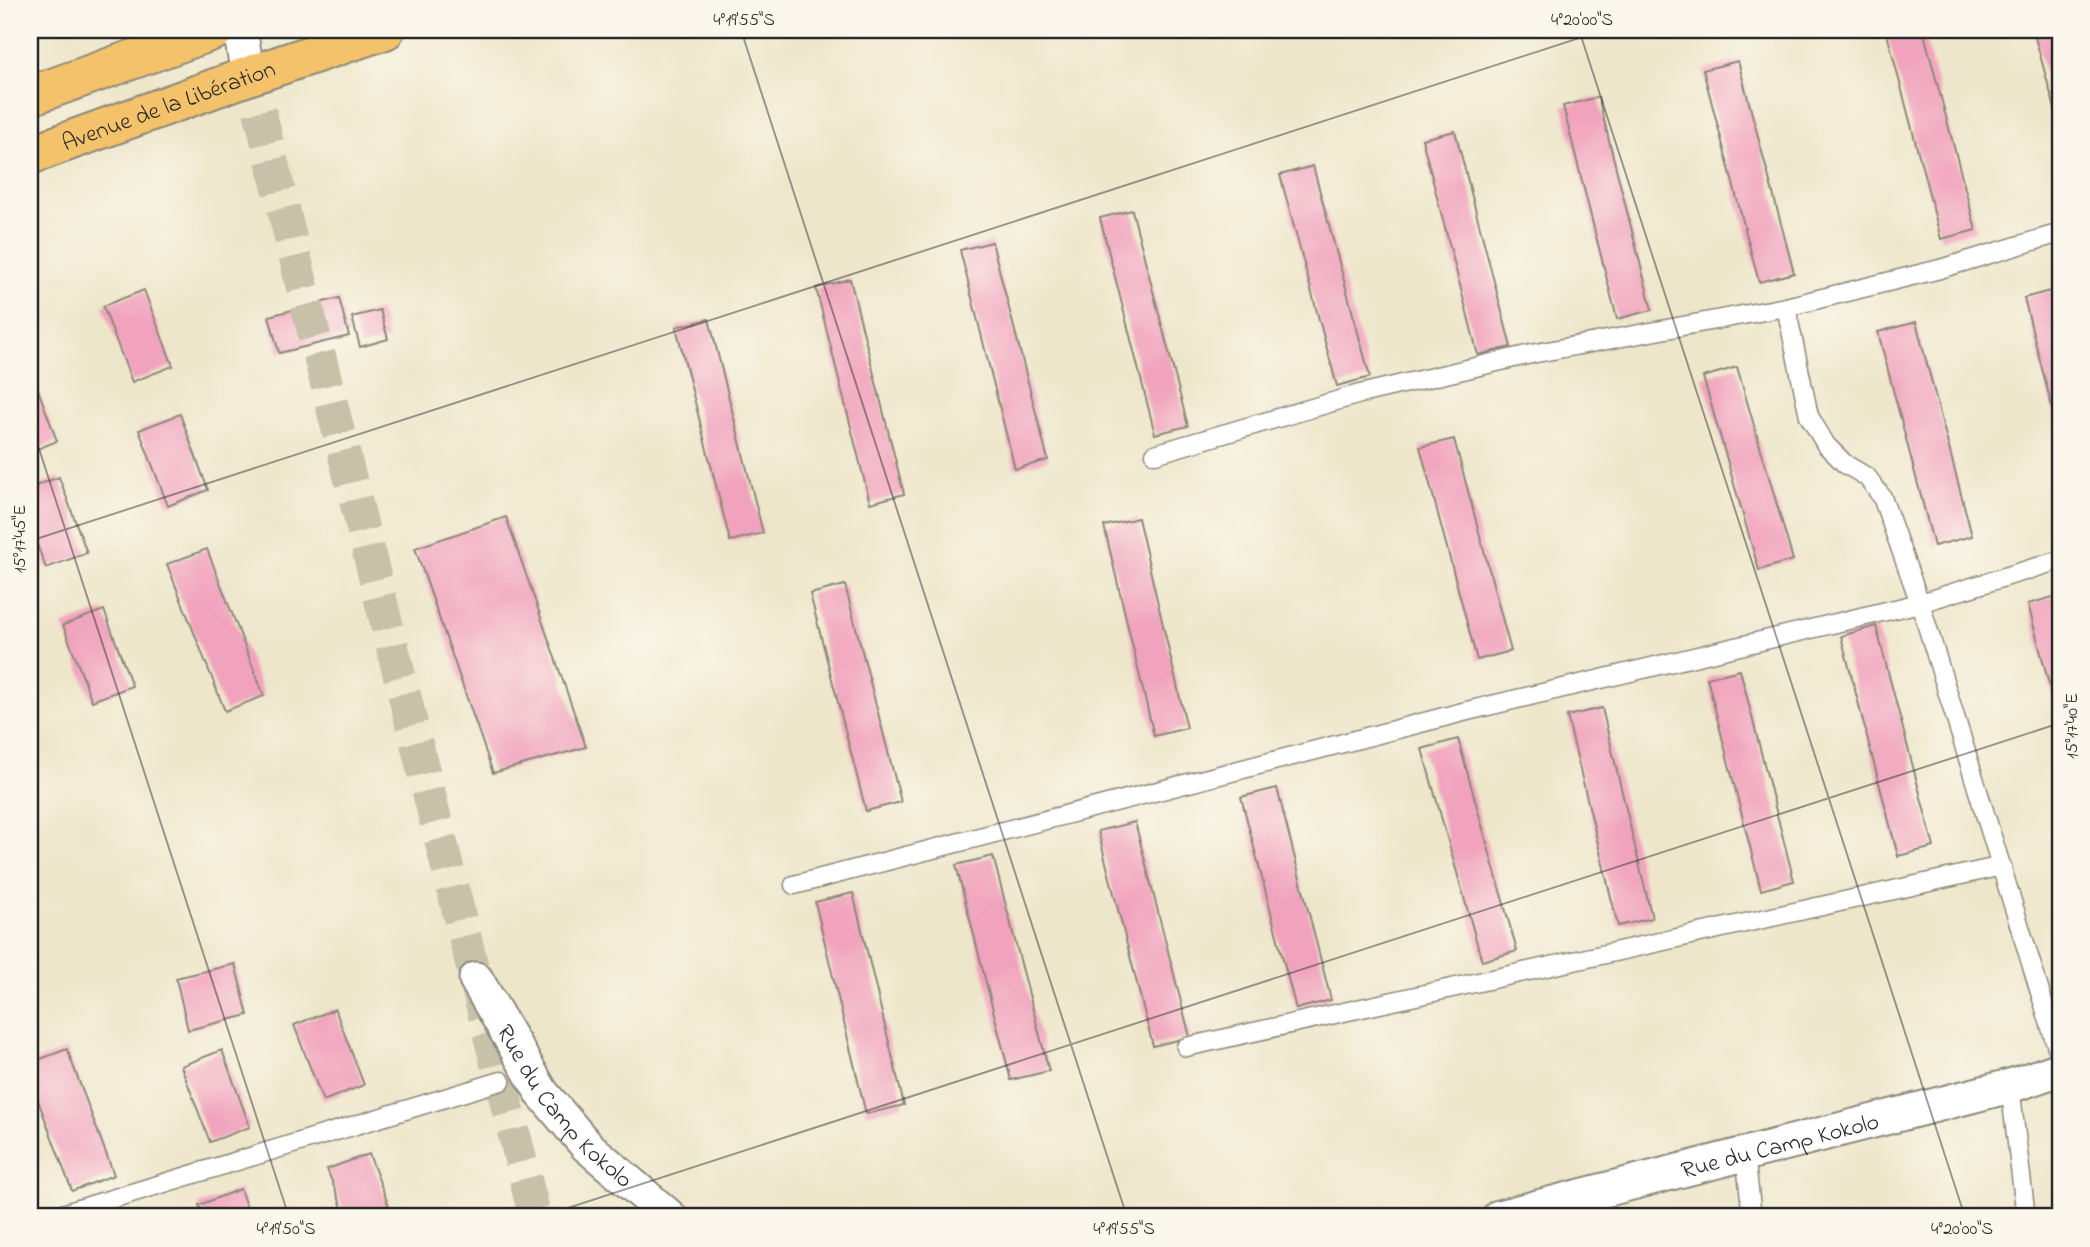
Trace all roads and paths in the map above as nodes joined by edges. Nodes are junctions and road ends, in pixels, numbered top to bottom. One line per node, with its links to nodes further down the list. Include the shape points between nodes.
1 (215, 30): 5 (main road)
2 (240, 30): 4 (street, Avenue de la Libération)
3 (385, 30): 6 (main road, Avenue de la Libération)
4 (246, 63)
5 (30, 96)
6 (30, 155)
7 (2060, 233): 8 (lane)
8 (1786, 307): 9 (lane, via 1531,354 1360,394); 11 (lane, via 1808,416 1826,445 1867,477 1882,497)
9 (1155, 454)
10 (2060, 560): 11 (lane)
11 (1920, 603): 12 (lane); 13 (lane, via 1467,711)
12 (2002, 866): 15 (lane); 16 (lane)
13 (794, 885)
14 (476, 979): 22 (street, Rue du Camp Kokolo, via 542,1093 587,1146)
15 (1186, 1047)
16 (2060, 1057)
17 (2060, 1069): 19 (street, Rue du Camp Kokolo)
18 (501, 1081): 21 (lane)
19 (2010, 1086): 20 (street, Rue du Camp Kokolo); 25 (lane)
20 (1745, 1153): 23 (street, Rue du Camp Kokolo); 24 (lane)
21 (52, 1217)
22 (670, 1217)
23 (1499, 1217)
24 (1752, 1217)
25 (2026, 1217)

